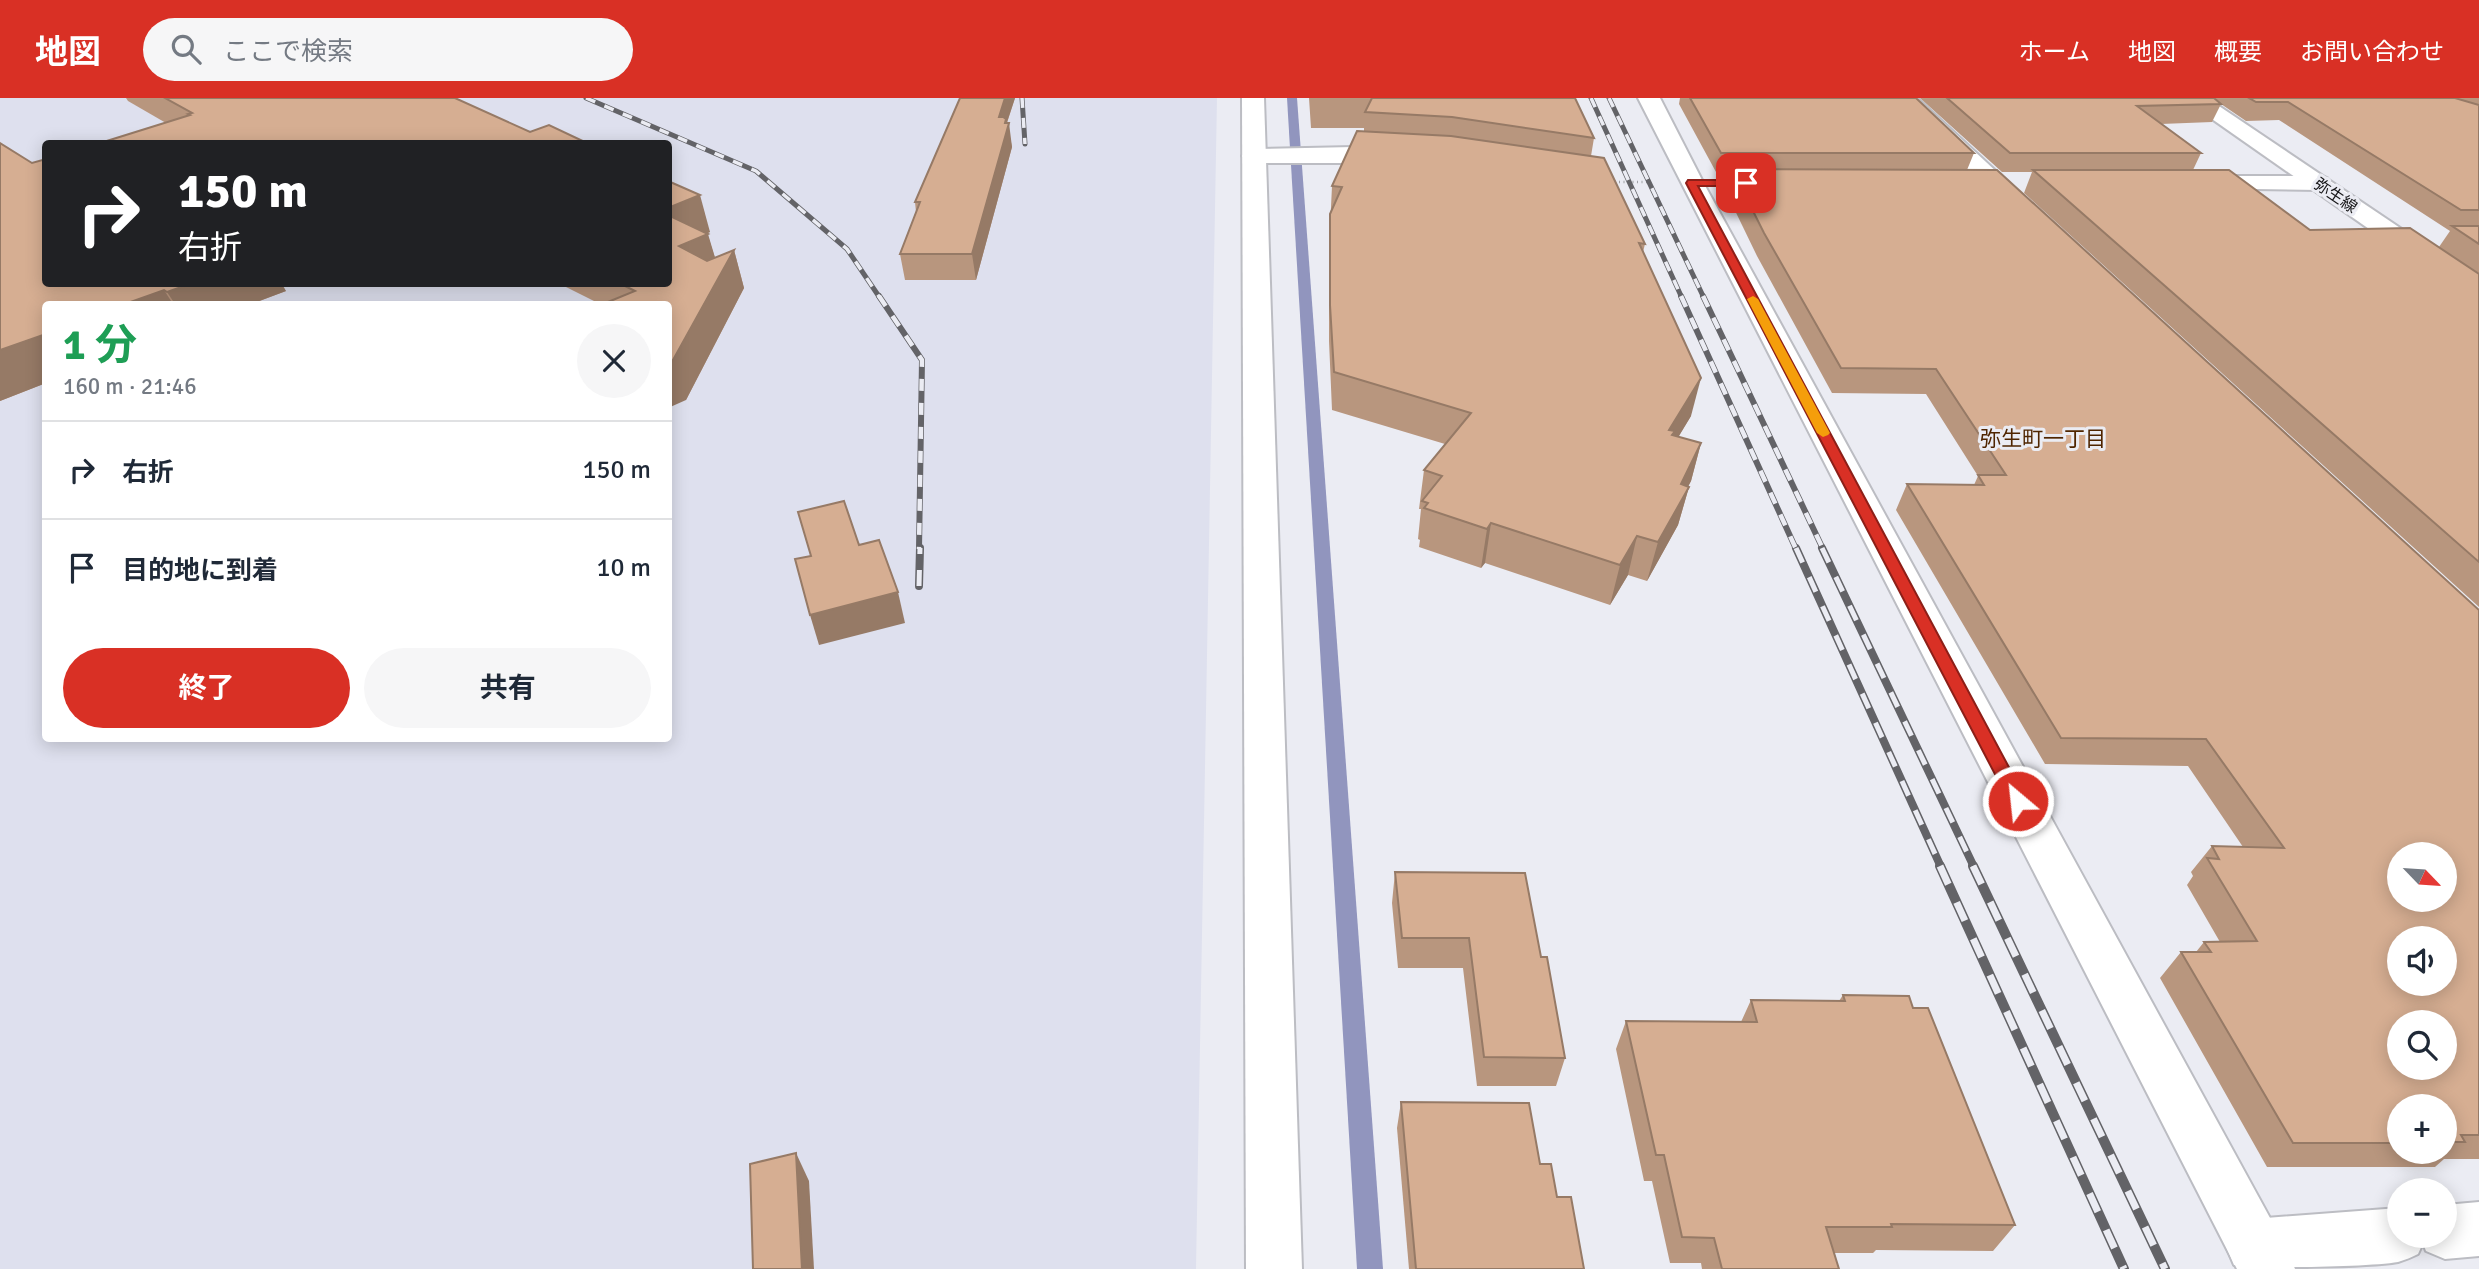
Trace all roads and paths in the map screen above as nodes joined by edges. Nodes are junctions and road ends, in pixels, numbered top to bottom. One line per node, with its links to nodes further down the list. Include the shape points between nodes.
1 (1253, 98): 5 (street)
2 (1649, 98): 16 (street, via 1705,183)
3 (1904, 98): 9 (street)
4 (2193, 98): 8 (street, 弥生線)
5 (1267, 156): 6 (street); 17 (street)
6 (1421, 158)
7 (2170, 183): 8 (street)
8 (2318, 183): 12 (street, 弥生線)
9 (1981, 184): 10 (street); 11 (street)
10 (2035, 184)
11 (2036, 222)
12 (2479, 293)
13 (2479, 1229): 14 (street)
14 (2457, 1231)
15 (2387, 1237): 16 (street)
16 (2260, 1257)
17 (1273, 1269)

